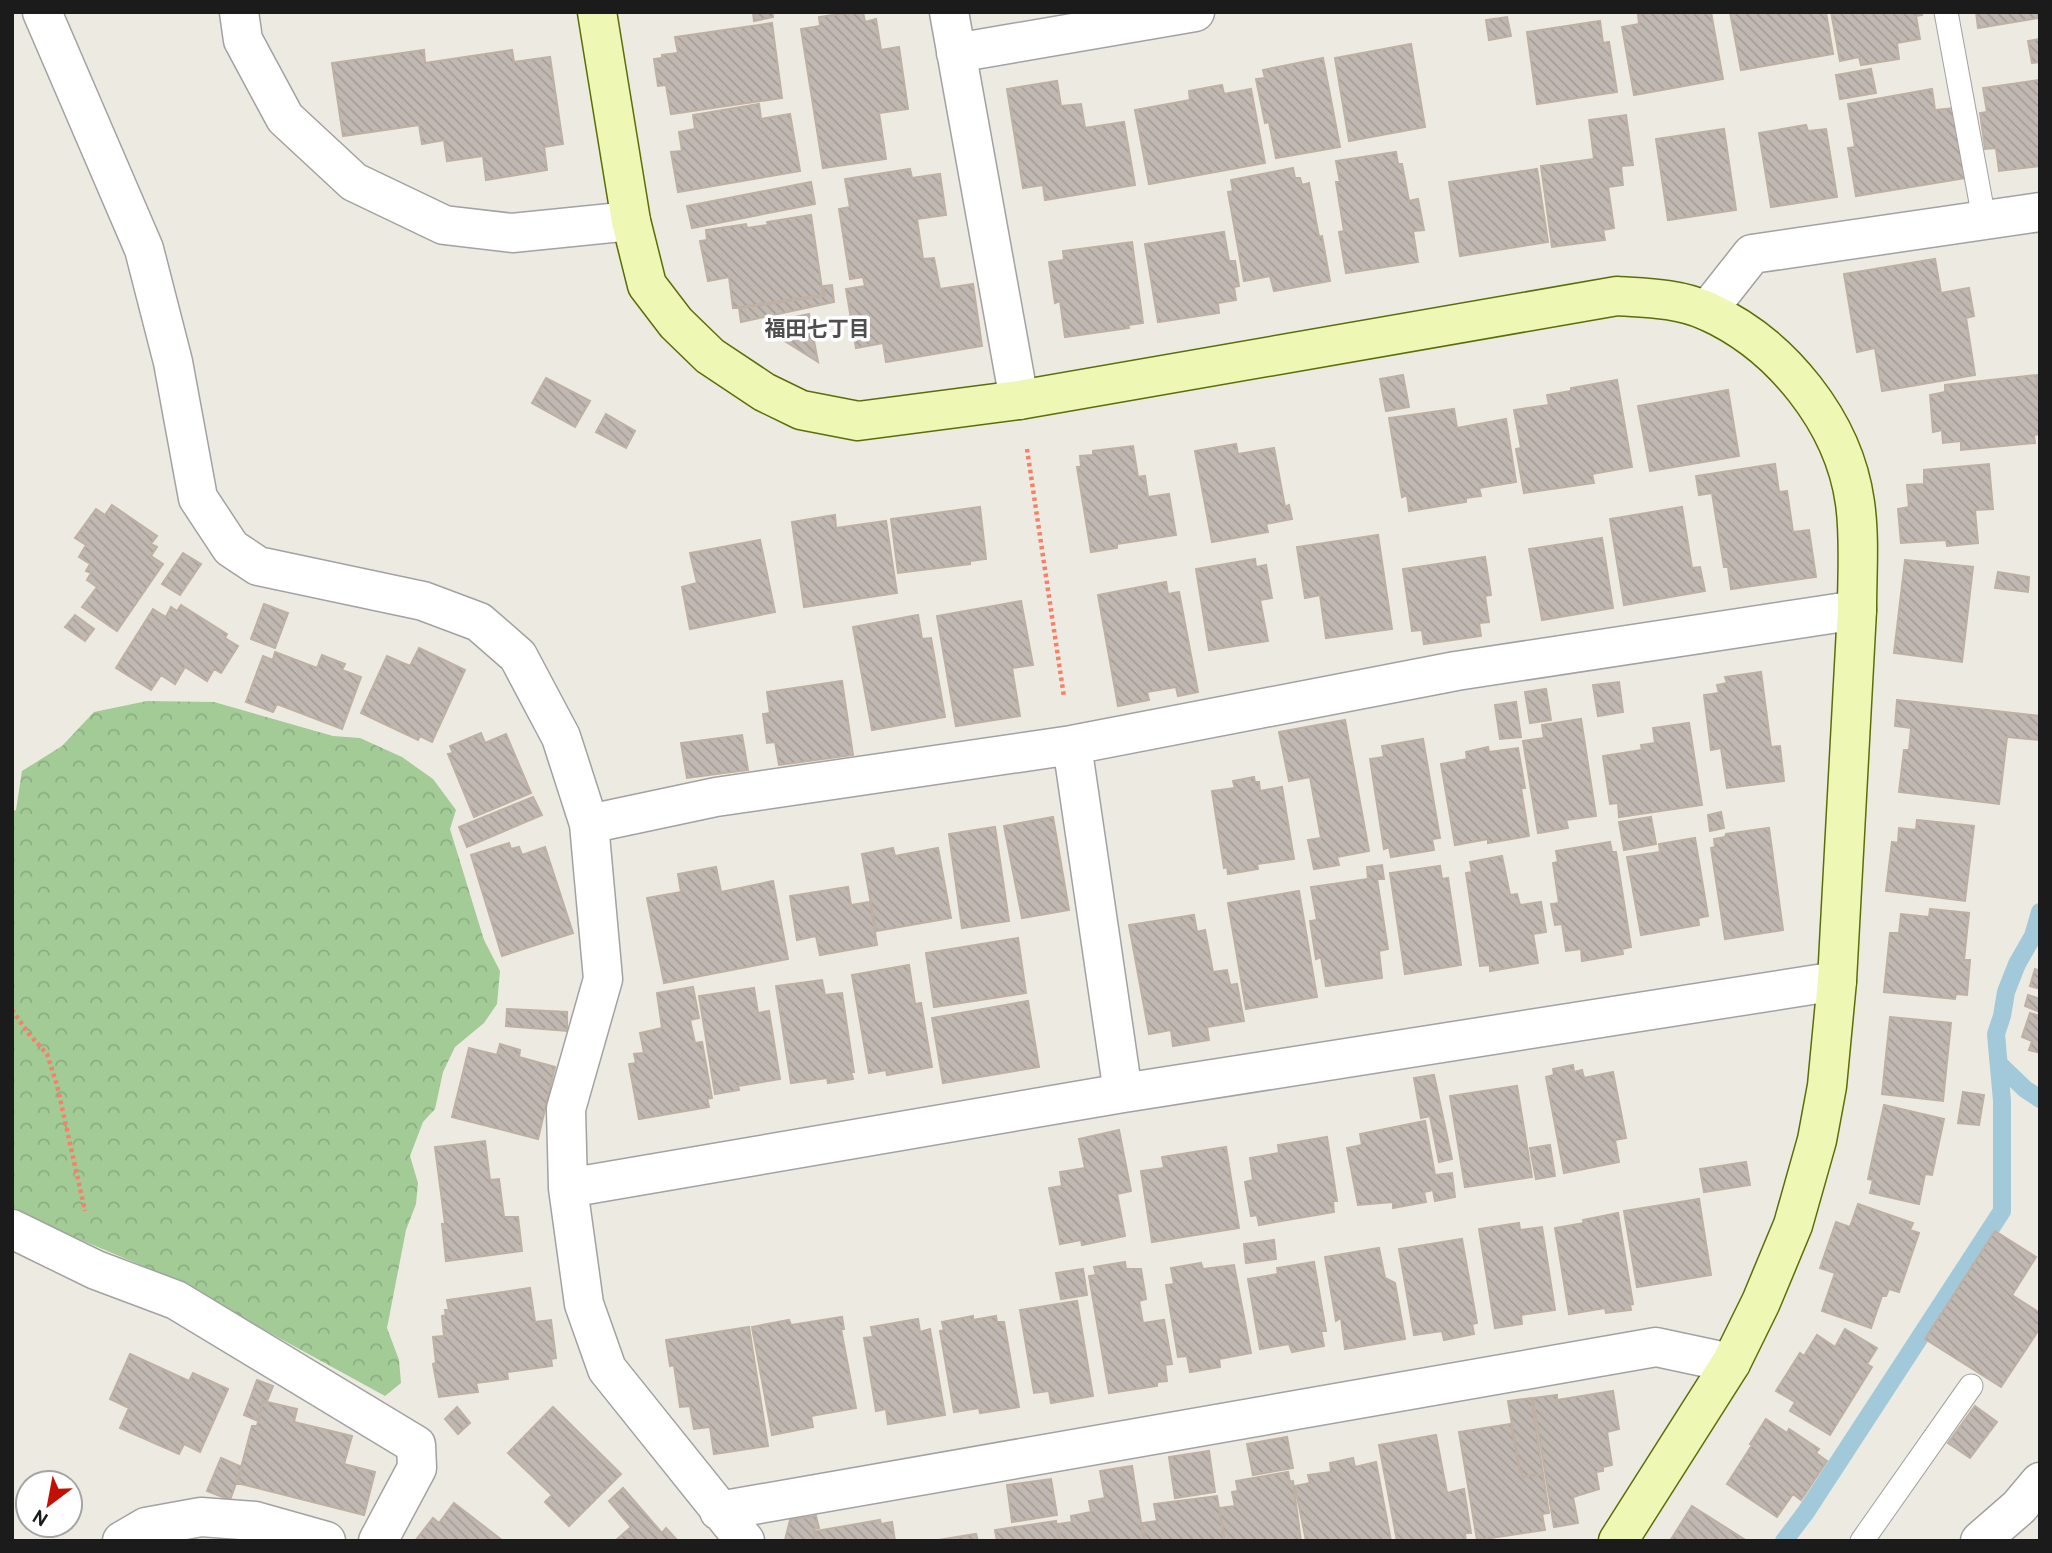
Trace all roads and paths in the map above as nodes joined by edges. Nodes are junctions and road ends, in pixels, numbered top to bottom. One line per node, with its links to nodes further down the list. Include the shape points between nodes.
1 (42, 12): 17 (street, via 144,248 173,362 198,498 231,548 258,566 424,601 478,622 517,656 561,737)
2 (239, 12): 10 (street, via 243,40 285,118 354,182 444,225 512,233)
3 (597, 12): 10 (street)
4 (949, 12): 7 (street)
5 (1195, 12): 7 (street)
6 (1946, 12): 9 (lane)
7 (956, 53): 12 (street)
8 (2040, 212): 9 (street)
9 (1984, 219): 11 (street, via 1752,254)
10 (631, 220): 12 (street, via 647,285 676,323 710,356 764,392 802,410 858,421)
11 (1707, 311): 12 (street, via 1672,300 1617,296); 14 (street, via 1784,365 1818,404 1843,453 1855,502)
12 (1019, 400)
13 (1032, 485): 15 (path)
14 (1857, 610): 16 (street, via 1456,671); 18 (street)
15 (1066, 706)
16 (1072, 745): 17 (street, via 716,797); 20 (street)
17 (589, 824): 21 (street, via 603,979 566,1110)
18 (1837, 981): 20 (street); 24 (street, via 1817,1140 1793,1225)
19 (12, 1010): 23 (path, via 47,1054)
20 (1123, 1093): 21 (street)
21 (568, 1188): 27 (street, via 584,1304 607,1369)
22 (12, 1230): 23 (street)
23 (96, 1270): 30 (street, via 177,1300 416,1445 417,1468)
24 (1731, 1363): 27 (street, via 1656,1347); 32 (street)
25 (1970, 1386): 33 (lane)
26 (2040, 1482): 34 (street)
27 (719, 1511): 31 (street)
28 (122, 1541): 29 (street, via 146,1527 201,1517 255,1521)
29 (326, 1541)
30 (378, 1541)
31 (745, 1541)
32 (1618, 1541)
33 (1862, 1541)
34 (1980, 1541)

